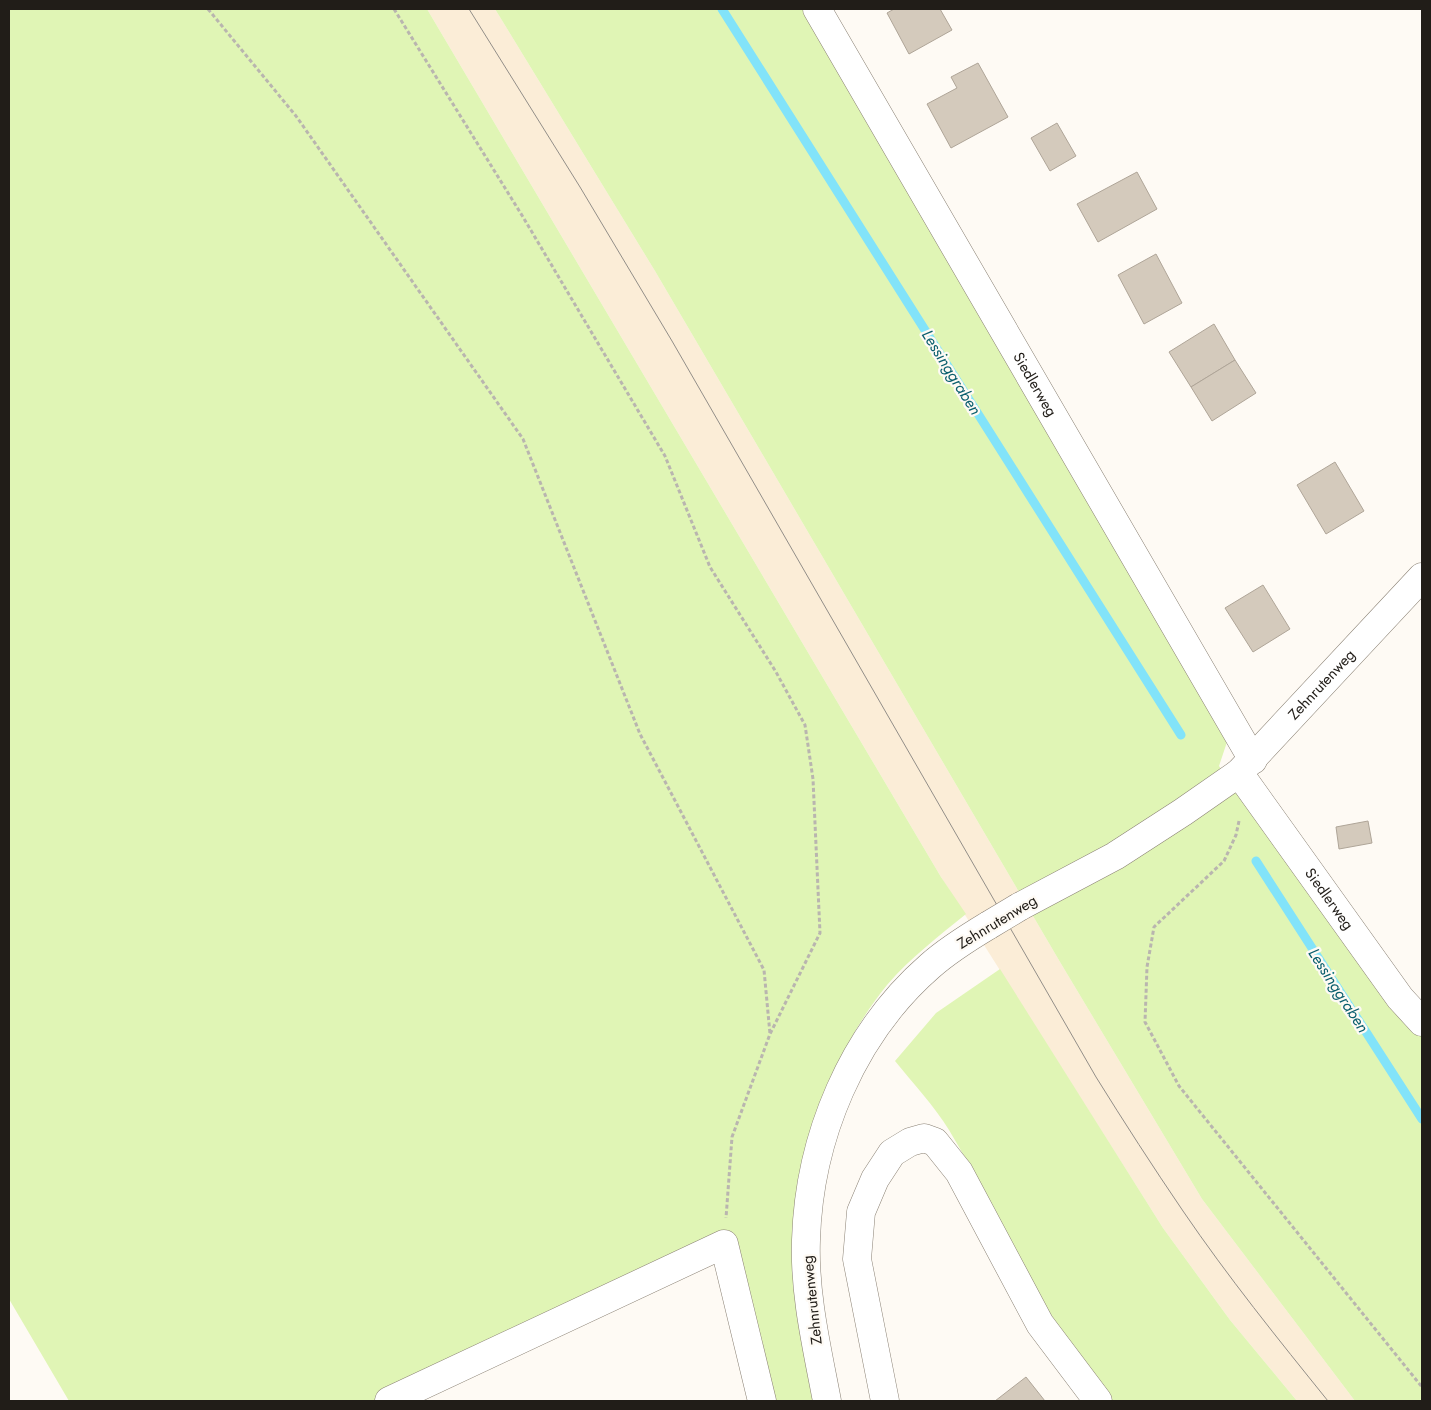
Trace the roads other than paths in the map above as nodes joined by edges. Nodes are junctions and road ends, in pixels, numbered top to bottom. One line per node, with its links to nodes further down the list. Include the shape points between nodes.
1 (817, 9): 3 (street, Siedlerweg)
2 (1422, 577): 3 (street, Zehnrutenweg)
3 (1246, 766): 4 (street, Siedlerweg, via 1400,998); 7 (street, Zehnrutenweg, bridge, via 1115,856 989,925 930,965 894,1001 865,1042 842,1084 820,1141 810,1191 806,1241 808,1295)
4 (1422, 1022)
5 (389, 1401): 6 (street, via 724,1244)
6 (762, 1401)
7 (827, 1401)
8 (885, 1401): 9 (street, via 857,1260 861,1212 875,1179 892,1153 924,1138 934,1142 959,1172 1040,1324)
9 (1098, 1401)

